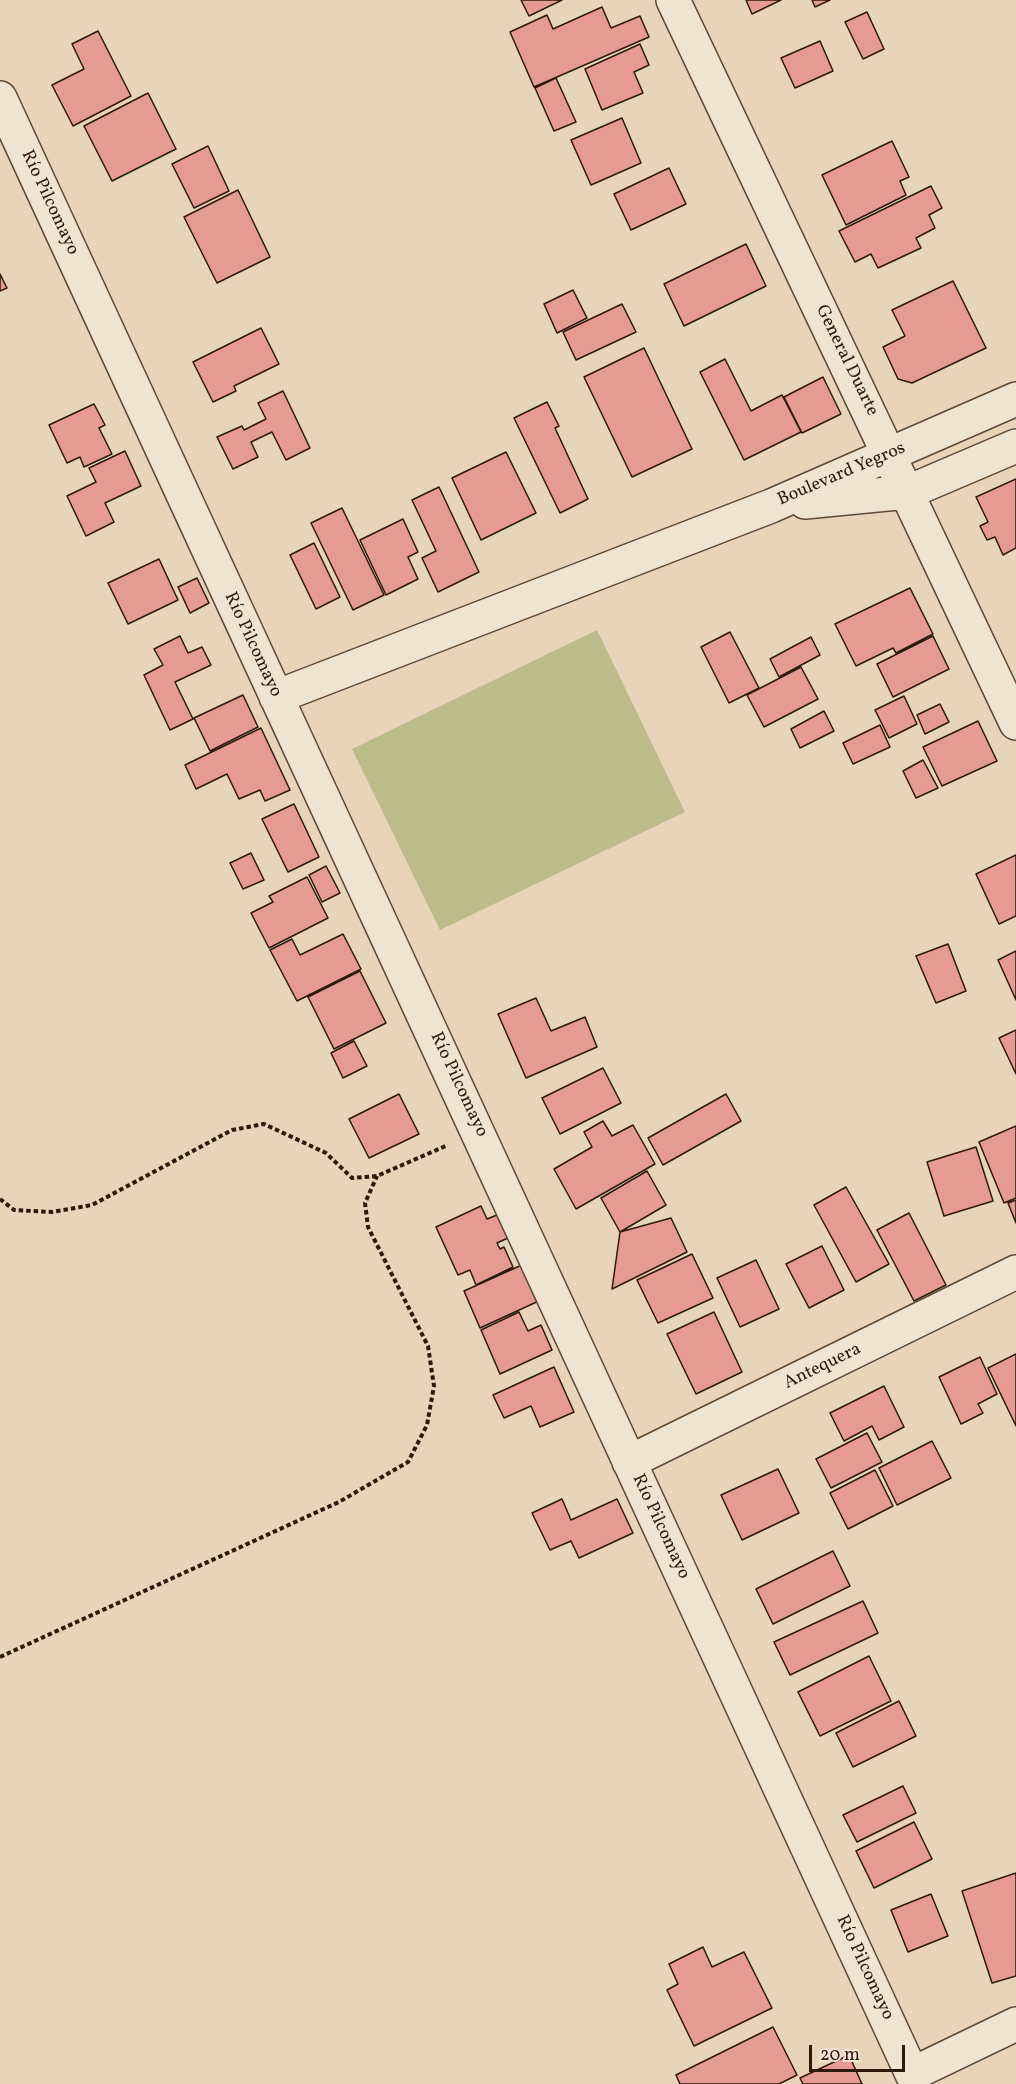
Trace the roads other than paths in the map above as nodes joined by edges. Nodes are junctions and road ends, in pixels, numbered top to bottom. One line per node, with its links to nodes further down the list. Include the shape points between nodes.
1 (673, 0): 5 (street, General Duarte)
2 (0, 98): 8 (street, Río Pilcomayo)
3 (1016, 399): 5 (street, Boulevard Yegros)
4 (1016, 446): 6 (street, Boulevard Yegros)
5 (891, 455): 6 (street, General Duarte); 7 (street, Boulevard Yegros)
6 (908, 492): 7 (street, Boulevard Yegros); 9 (street, General Duarte)
7 (771, 506): 8 (street)
8 (276, 697): 11 (street, Río Pilcomayo)
9 (1016, 723)
10 (1016, 1272): 11 (street, Antequera)
11 (630, 1462): 13 (street, Río Pilcomayo)
12 (1016, 2024): 13 (street)
13 (910, 2079)

